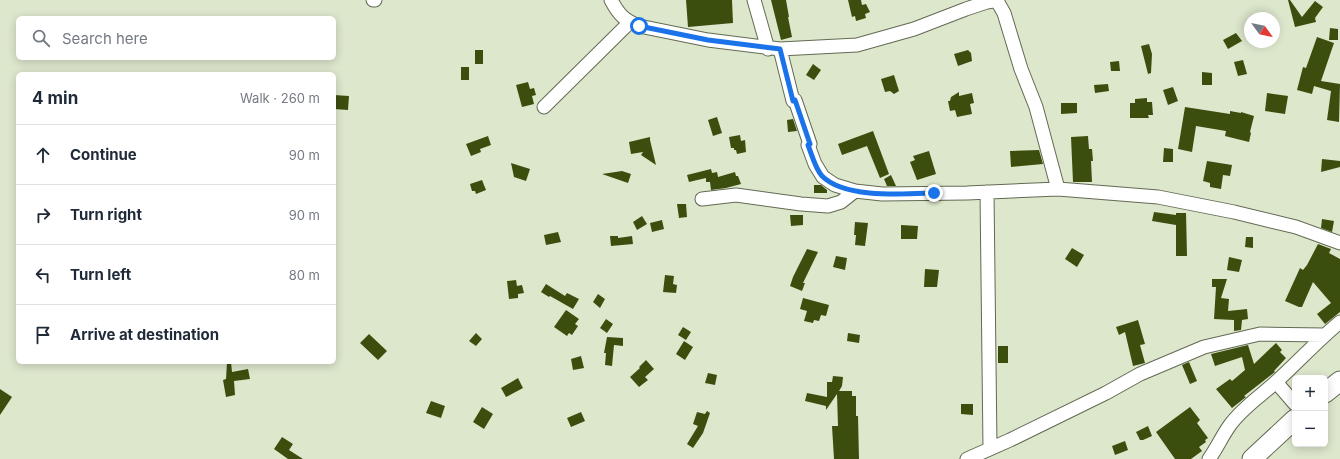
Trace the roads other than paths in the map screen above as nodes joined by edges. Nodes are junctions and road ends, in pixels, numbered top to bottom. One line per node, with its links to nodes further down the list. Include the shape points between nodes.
1 (611, 0): 4 (street, via 619,14)
2 (754, 0): 5 (street)
3 (997, 0): 5 (street, via 973,6 914,29 857,45); 7 (street, via 1004,13 1036,107)
4 (630, 22): 5 (street, via 692,37); 6 (street)
5 (774, 49): 8 (street, via 820,173 829,182)
6 (544, 107)
7 (1058, 190): 9 (street); 11 (street, via 1158,197 1296,227)
8 (855, 191): 9 (street, via 882,194); 10 (street, via 841,202 828,206 736,195)
9 (987, 192): 19 (street)
10 (702, 199)
11 (1340, 243)
12 (1340, 322): 13 (street)
13 (1324, 335): 15 (street); 19 (street, via 1260,334 1204,347 1140,374)
14 (1340, 381): 16 (highway)
15 (1276, 382): 17 (street); 21 (street, via 1250,402 1230,425)
16 (1328, 391)
17 (1292, 401)
18 (1292, 422): 22 (highway)
19 (990, 448): 20 (street)
20 (966, 459)
21 (1209, 459)
22 (1252, 459)

